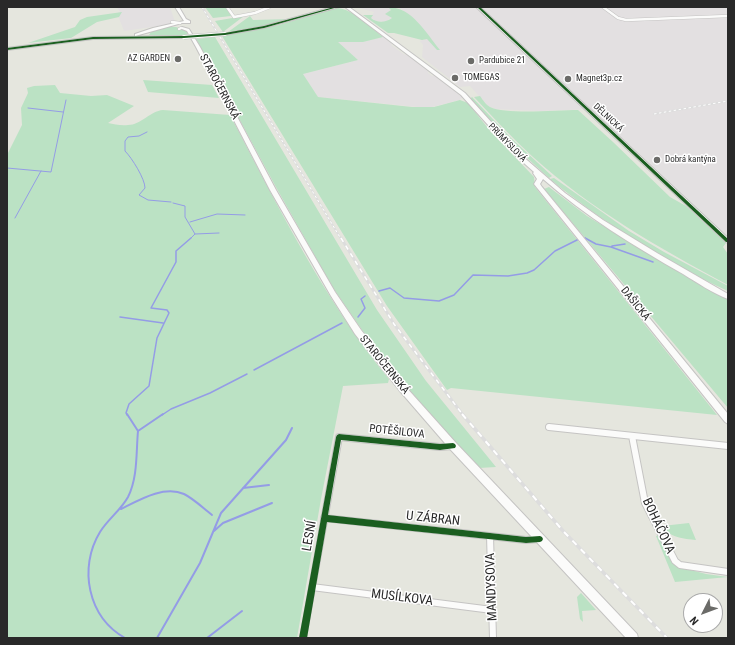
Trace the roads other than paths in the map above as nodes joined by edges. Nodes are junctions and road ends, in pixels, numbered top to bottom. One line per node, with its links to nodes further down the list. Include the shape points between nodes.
1 (177, 7): 10 (main road, STAROČERNSKÁ); 11 (main road, STAROČERNSKÁ, via 182,20)
2 (227, 7): 3 (street, via 233,17)
3 (270, 7)
4 (336, 7): 7 (main road)
5 (478, 7): 20 (main road, DĚLNICKÁ)
6 (603, 7): 9 (street, via 618,18 630,20)
7 (331, 8): 8 (main road); 14 (main road, bridge, via 264,27 225,34)
8 (346, 8): 17 (main road, via 457,89)
9 (728, 16)
10 (190, 23): 11 (main road); 15 (main road, STAROČERNSKÁ)
11 (179, 26): 12 (main road); 15 (main road, STAROČERNSKÁ, via 188,30)
12 (148, 31): 13 (main road); 14 (main road)
13 (123, 37): 14 (main road); 16 (main road, via 77,39)
14 (143, 37)
15 (198, 47): 27 (main road, STAROČERNSKÁ, via 273,190 332,294 382,364)
16 (7, 48)
17 (481, 114): 18 (main road, PRŮMYSLOVÁ, via 496,133); 19 (main road, PRŮMYSLOVÁ)
18 (531, 167): 19 (main road, DAŠICKÁ)
19 (544, 182): 21 (main road, PRŮMYSLOVÁ); 21 (main road, PRŮMYSLOVÁ, via 563,190); 23 (main road, DAŠICKÁ)
20 (728, 241)
21 (644, 248): 22 (main road, PRŮMYSLOVÁ)
22 (728, 297)
23 (728, 419)
24 (549, 427): 25 (street)
25 (632, 436): 28 (street); 32 (street, BOHÁČOVA, via 646,503 674,561 680,565)
26 (338, 437): 27 (street, POTĚŠILOVA, via 440,447); 29 (street, LESNÍ)
27 (453, 446): 31 (main road, STAROČERNSKÁ)
28 (728, 446)
29 (324, 518): 30 (street, U ZÁBRAN); 33 (street, LESNÍ)
30 (490, 536): 31 (street, U ZÁBRAN); 34 (street, MANDYSOVA)
31 (540, 539): 37 (main road, STAROČERNSKÁ)
32 (728, 572)
33 (312, 587): 34 (street, MUSÍLKOVA); 35 (street, LESNÍ)
34 (492, 610): 36 (street, MANDYSOVA)
35 (303, 638)
36 (493, 638)
37 (632, 638)

